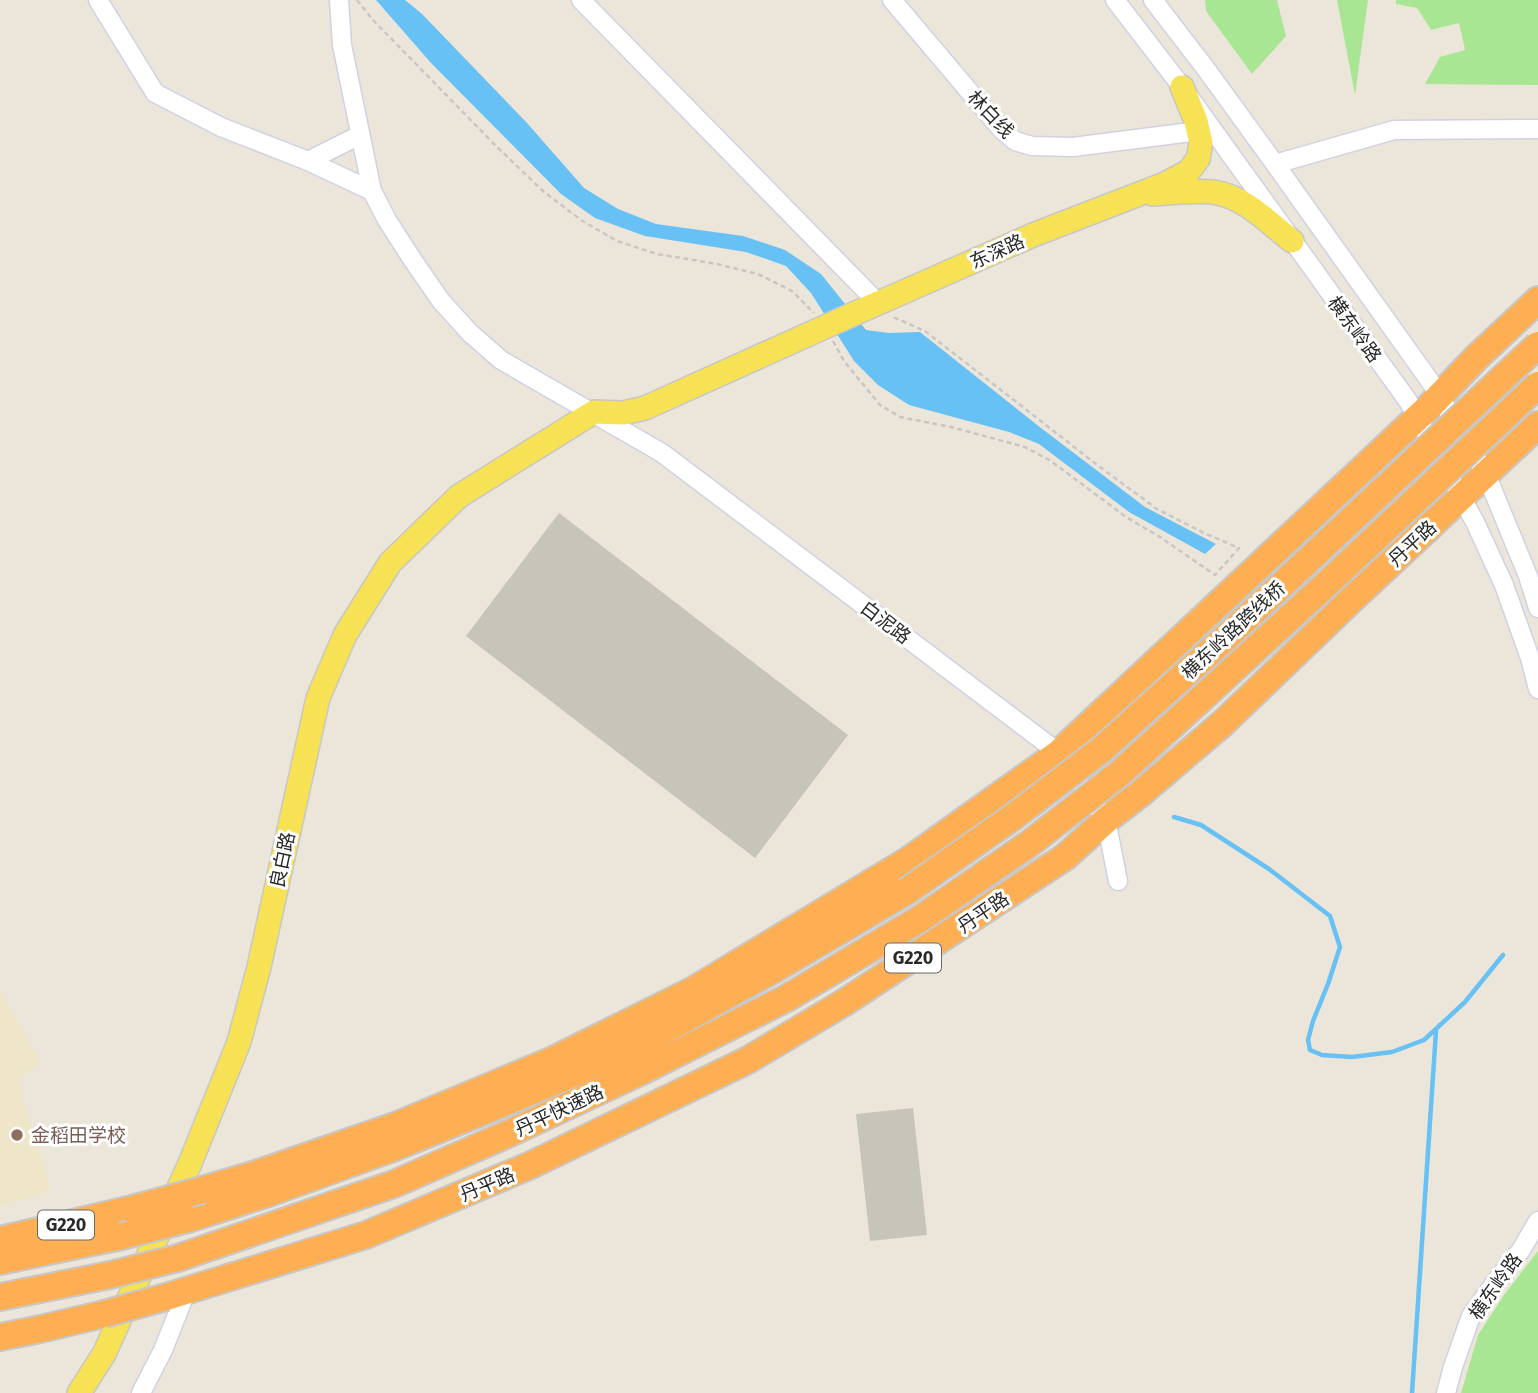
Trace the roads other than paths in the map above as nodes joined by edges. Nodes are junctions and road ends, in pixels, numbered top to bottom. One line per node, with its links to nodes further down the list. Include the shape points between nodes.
1 (98, 0): 13 (street, via 155,93 221,127)
2 (339, 0): 8 (street, 白泥路)
3 (355, 0): 8 (street)
4 (581, 0): 19 (street)
5 (892, 0): 11 (street, 林白线, via 1015,141 1073,147)
6 (1115, 0): 9 (street)
7 (1153, 0): 14 (street, 横东岭路)
8 (339, 22): 12 (street, 白泥路)
9 (1182, 87): 11 (main road, 东深路)
10 (1538, 129): 14 (street, via 1394,130)
11 (1206, 131): 16 (main road, 东深路, via 1198,159 1189,171); 17 (street, 横东岭路)
12 (360, 135): 13 (street); 15 (street, 白泥路)
13 (308, 161): 15 (street)
14 (1275, 164): 22 (street, 横东岭路)
15 (372, 191): 23 (street, 白泥路, via 412,259 470,333 501,360)
16 (1139, 194): 17 (main road, 东深路, via 1214,192 1248,206); 19 (main road, 东深路)
17 (1292, 241): 24 (street, 横东岭路)
18 (1538, 300): 22 (highway, G220)
19 (868, 307): 23 (main road, 东深路, via 645,408)
20 (1538, 345): 33 (highway, 横东岭路跨线桥, bridge, via 1101,750)
21 (1538, 385): 34 (highway, 横东岭路跨线桥, bridge, via 1119,774)
22 (1439, 396): 24 (highway, G220); 26 (street, 横东岭路)
23 (594, 412): 30 (street, 白泥路, via 662,453); 45 (main road, 良白路, via 459,496 390,563 345,635 318,698 239,1041 104,1354)
24 (1417, 418): 27 (street, 横东岭路); 30 (highway, G220)
25 (1538, 425): 26 (highway, 丹平路 / G220)
26 (1486, 474): 27 (highway, 丹平路 / G220); 28 (street, 横东岭路)
27 (1461, 498): 29 (street, 横东岭路, via 1504,585); 31 (highway, 丹平路 / G220, via 1223,723)
28 (1538, 608)
29 (1538, 690)
30 (1059, 753): 31 (street, 白泥路); 35 (highway, G220, via 909,860 692,991 553,1060)
31 (1106, 820): 32 (street, 白泥路); 37 (highway, 丹平路 / G220, via 1065,857 845,1002 748,1060)
32 (1118, 881)
33 (907, 891): 36 (highway, 丹平快速路, via 629,1050)
34 (920, 919): 38 (highway, 丹平快速路, via 788,998 640,1072)
35 (482, 1089): 36 (highway); 40 (highway, G220, bridge, via 395,1126 253,1175)
36 (393, 1148): 41 (highway, 丹平快速路, bridge, via 188,1219)
37 (531, 1165): 38 (highway); 42 (highway, 丹平路 / G220, via 366,1235)
38 (394, 1184): 43 (highway, 丹平快速路, bridge, via 178,1258)
39 (1538, 1222): 47 (street, 横东岭路, via 1471,1316)
40 (0, 1240)
41 (0, 1261)
42 (176, 1295): 44 (highway, G220, bridge); 46 (street, via 163,1350)
43 (0, 1297)
44 (0, 1337)
45 (79, 1393)
46 (141, 1393)
47 (1446, 1393)

